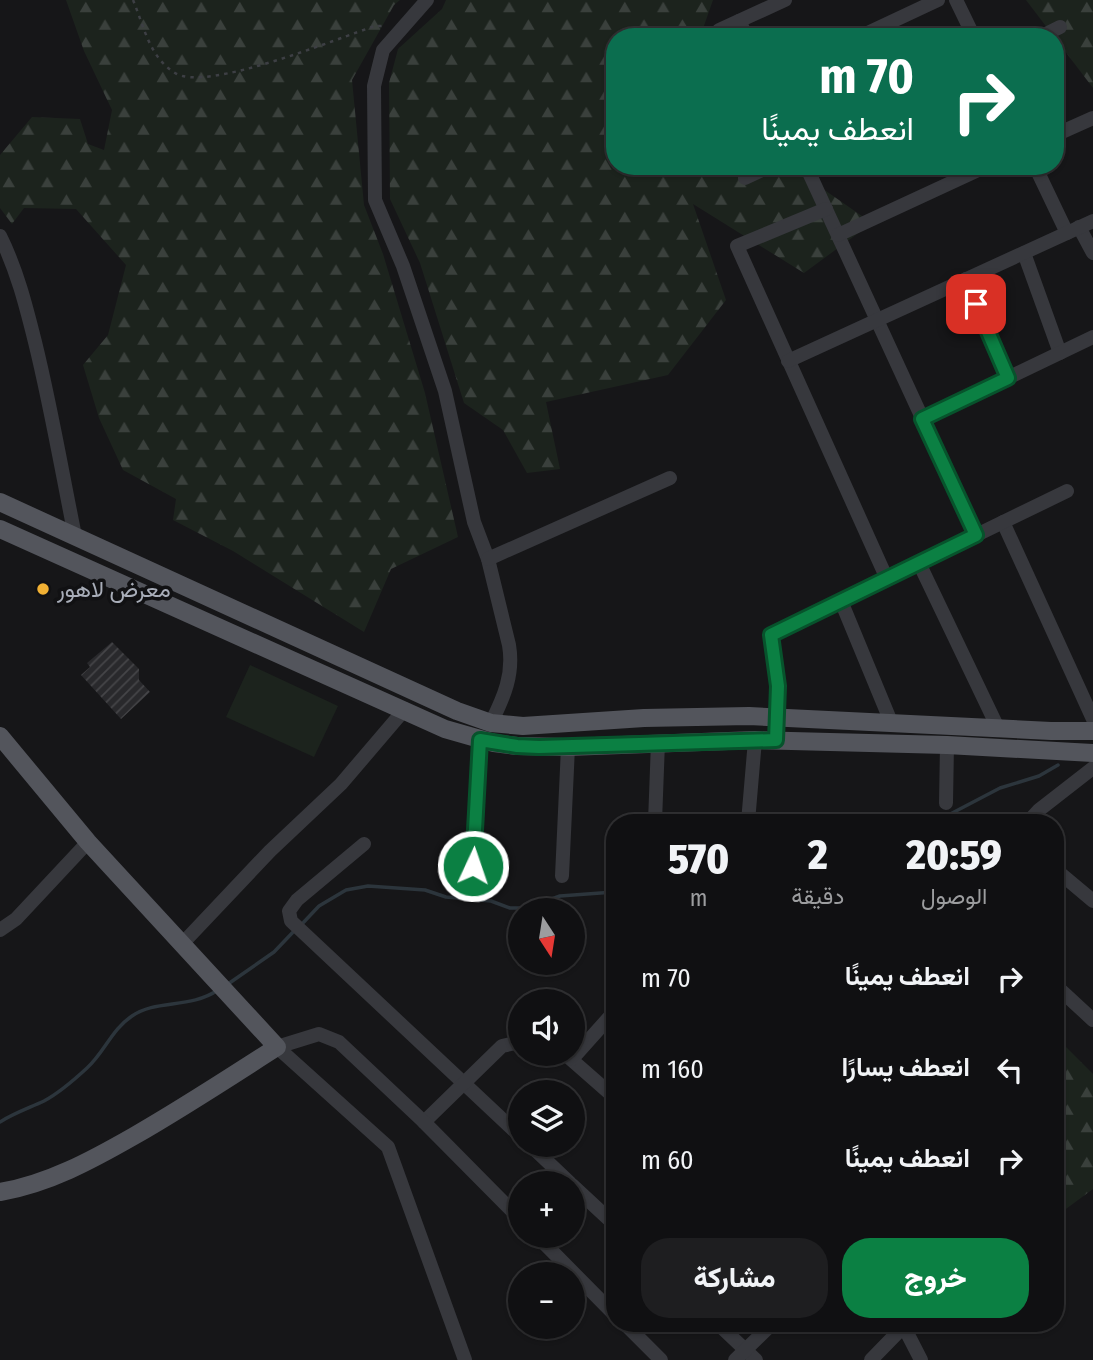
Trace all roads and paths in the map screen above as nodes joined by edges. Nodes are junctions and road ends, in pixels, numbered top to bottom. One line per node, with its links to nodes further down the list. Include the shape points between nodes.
1 (133, 0): 7 (path, via 152,51 176,74 203,79 374,26)
2 (427, 0): 7 (street)
3 (785, 0): 6 (street)
4 (938, 0): 10 (street)
5 (956, 0): 11 (street)
6 (739, 21): 8 (street); 9 (street)
7 (403, 25): 40 (street, via 383,50 374,86 375,200 403,266 445,391 474,522)
8 (723, 28)
9 (742, 28)
10 (878, 28)
11 (970, 28)
12 (1093, 118): 13 (street)
13 (1064, 131)
14 (751, 175): 18 (street)
15 (810, 175): 19 (street)
16 (967, 175): 22 (street)
17 (1040, 175): 21 (street)
18 (745, 178)
19 (826, 209): 22 (street); 30 (street, via 737,246)
20 (1093, 221): 21 (street)
21 (1073, 230): 24 (street); 25 (street)
22 (838, 234): 27 (street)
23 (0, 236): 39 (street, via 15,270 35,342)
24 (1024, 253): 26 (street); 29 (street)
25 (1093, 253)
26 (966, 279): 27 (street); 31 (street)
27 (877, 320): 30 (street); 32 (street)
28 (1093, 337): 29 (street)
29 (1060, 353): 31 (street)
30 (789, 361): 42 (street)
31 (1008, 378): 32 (street)
32 (922, 419): 38 (street)
33 (670, 478): 40 (street)
34 (1067, 491): 36 (street)
35 (0, 502): 39 (main road)
36 (1003, 523): 38 (street); 48 (street)
37 (0, 529): 45 (main road)
38 (976, 535): 41 (street)
39 (75, 537): 43 (main road)
40 (488, 559): 50 (street, via 511,658 505,693)
41 (919, 563): 42 (street); 51 (street)
42 (887, 579): 44 (street)
43 (196, 593): 45 (main road); 50 (main road)
44 (841, 601): 47 (street, via 771,635 778,686); 49 (street)
45 (185, 611): 46 (main road)
46 (404, 709): 54 (main road); 73 (street, via 341,784)
47 (776, 716): 49 (main road); 50 (main road, via 523,726); 56 (main road)
48 (1093, 719)
49 (891, 722): 51 (main road)
50 (491, 723)
51 (997, 726): 52 (main road)
52 (1093, 731)
53 (0, 736): 66 (main road)
54 (480, 740): 59 (main road); 70 (street)
55 (755, 740): 56 (main road); 57 (main road); 64 (street)
56 (776, 740): 58 (main road)
57 (659, 742): 59 (main road); 63 (street)
58 (947, 745): 60 (main road); 62 (street)
59 (568, 747): 68 (street)
60 (1086, 754): 61 (street)
61 (1093, 767): 65 (street)
62 (946, 803)
63 (655, 814)
64 (749, 814)
65 (1035, 814)
66 (88, 842): 72 (street, via 16,919); 73 (main road)
67 (364, 845): 81 (street, via 297,900 289,911 291,921)
68 (562, 876)
69 (1064, 877): 71 (street)
70 (472, 891)
71 (1093, 901)
72 (0, 930)
73 (182, 944): 79 (main road)
74 (1064, 993): 76 (street)
75 (606, 1020): 77 (street)
76 (1093, 1020)
77 (585, 1040)
78 (508, 1045): 81 (street)
79 (277, 1047): 83 (street, via 311,1035 329,1036 350,1050); 87 (main road, via 103,1153 60,1175); 99 (street, via 388,1147)
80 (579, 1066): 82 (street)
81 (463, 1083): 83 (street); 84 (street)
82 (606, 1090)
83 (424, 1122): 89 (street)
84 (508, 1125)
85 (543, 1157): 86 (street)
86 (557, 1171)
87 (0, 1192)
88 (585, 1197): 90 (street)
89 (508, 1207)
90 (606, 1217)
91 (549, 1248): 92 (street)
92 (606, 1306)
93 (639, 1332): 100 (street)
94 (725, 1332): 98 (street)
95 (767, 1332): 98 (street)
96 (896, 1332): 101 (street)
97 (907, 1332): 102 (street)
98 (746, 1357)
99 (465, 1360)
100 (661, 1360)
101 (871, 1360)
102 (921, 1360)

